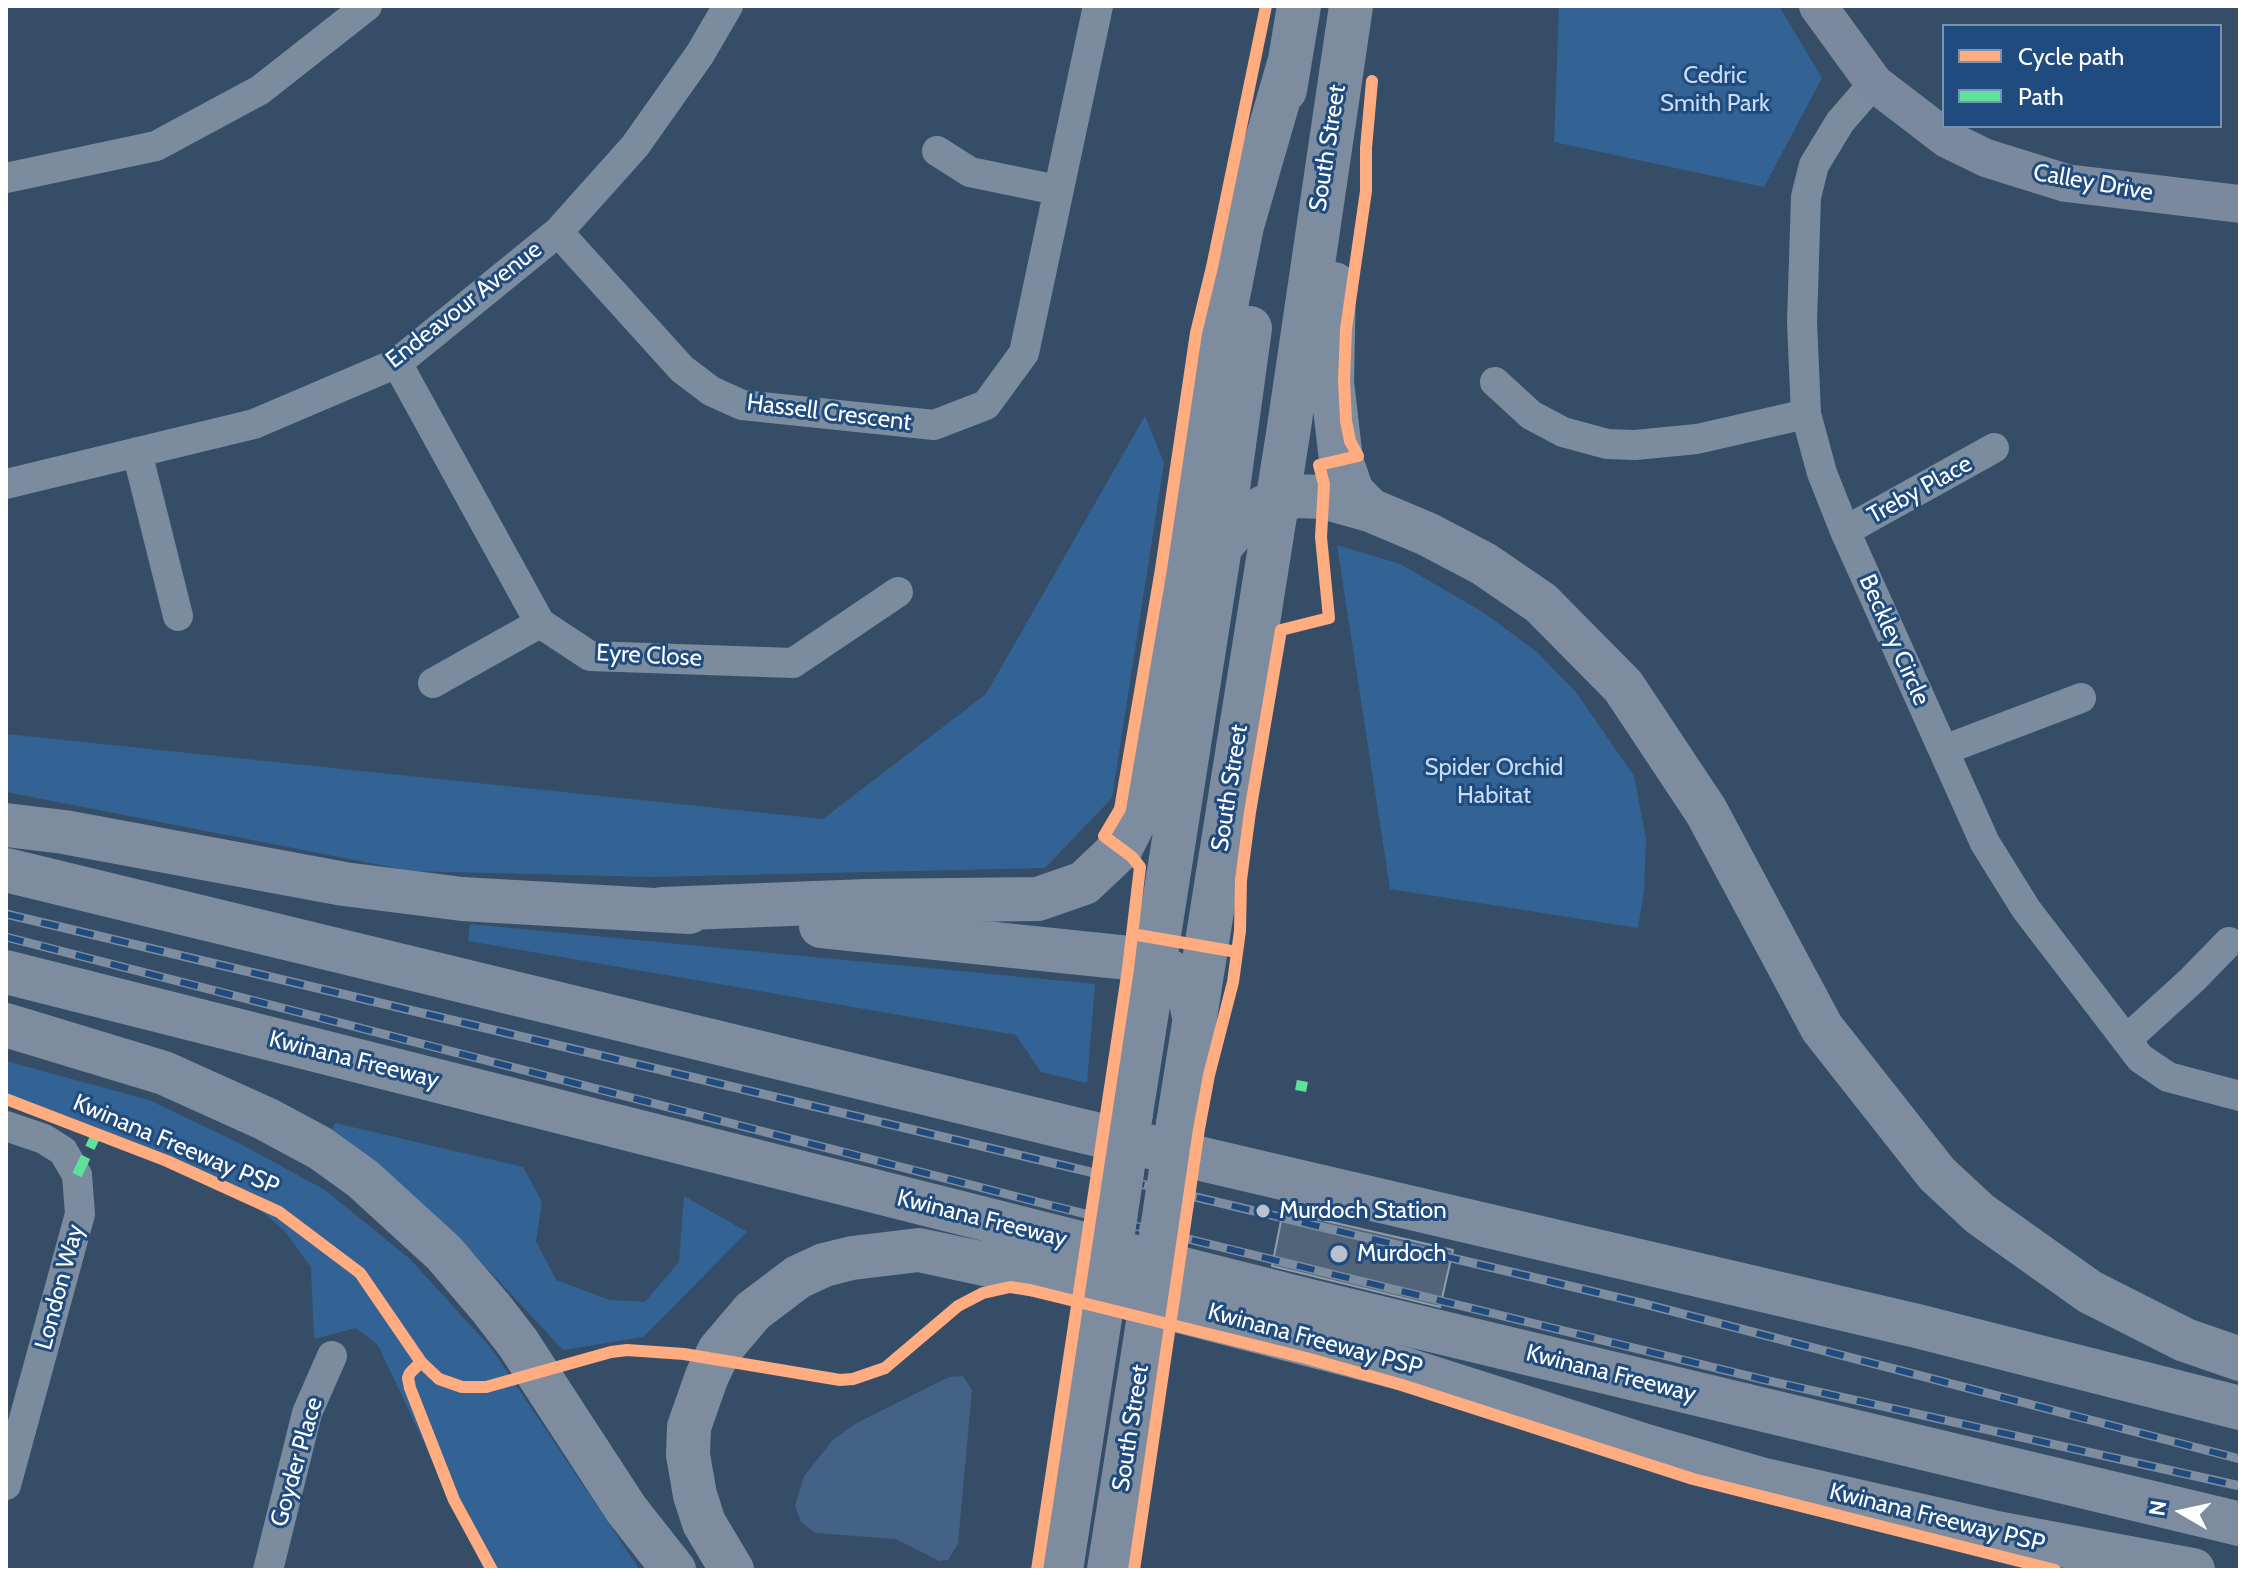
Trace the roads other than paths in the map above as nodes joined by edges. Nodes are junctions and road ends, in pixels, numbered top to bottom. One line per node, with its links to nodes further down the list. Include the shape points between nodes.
1 (367, 6): 10 (street, via 260,90 156,146)
2 (728, 6): 14 (street, Endeavour Avenue, via 635,146)
3 (1098, 6): 12 (street, Hassell Crescent)
4 (1299, 6): 7 (highway, South Street)
5 (1351, 6): 11 (highway, South Street)
6 (1818, 6): 8 (main road, Calley Drive)
7 (1290, 60): 24 (highway, South Street); 33 (highway, via 1242,226 1140,810 1121,848 1084,883 1038,899)
8 (1874, 83): 13 (main road, Calley Drive, via 1947,139 2035,175); 17 (street, Beckley Circle, via 1833,133 1814,165 1806,197)
9 (937, 151): 12 (street, via 970,172)
10 (6, 178)
11 (1323, 182): 21 (highway, South Street); 22 (highway, via 1335,265 1332,382 1337,434 1352,492)
12 (1057, 190): 14 (street, Hassell Crescent, via 1024,353 986,405 934,425 742,405 711,391 682,369)
13 (2240, 204)
14 (558, 232): 15 (street, Endeavour Avenue)
15 (397, 363): 19 (street, Endeavour Avenue, via 254,424); 27 (street, Eyre Close)
16 (1495, 382): 17 (street, via 1531,415 1563,432 1607,444 1697,439)
17 (1806, 414): 23 (street, Beckley Circle)
18 (1994, 448): 23 (street, Treby Place)
19 (137, 452): 20 (street, Endeavour Avenue); 26 (street)
20 (6, 484)
21 (1276, 503): 22 (highway, via 1296,496 1323,497); 24 (highway, via 1240,523); 37 (highway, South Street)
22 (1370, 510): 43 (highway, via 1484,564 1541,603 1623,686 1706,811 1822,1028 1937,1174 1980,1214 2090,1292 2185,1340)
23 (1845, 531): 30 (street, Beckley Circle)
24 (1220, 547): 35 (highway, South Street)
25 (898, 592): 27 (street, Eyre Close, via 793,663 590,656)
26 (178, 616)
27 (540, 623): 28 (street)
28 (433, 683)
29 (2081, 698): 30 (street)
30 (1944, 750): 39 (street, Beckley Circle, via 1985,843 2026,909)
31 (6, 825): 33 (highway, via 359,886 462,899)
32 (6, 870): 44 (highway, via 1082,1131 1917,1326)
33 (662, 909): 35 (highway)
34 (2229, 942): 39 (street)
35 (1155, 963): 37 (highway, via 1182,979); 50 (highway, South Street, bridge)
36 (6, 972): 46 (highway, Kwinana Freeway, via 1299,1299)
37 (1194, 1016): 51 (highway, South Street, bridge)
38 (6, 1025): 48 (highway, via 164,1073 266,1119 363,1179 444,1253 491,1308 626,1509)
39 (2126, 1040): 40 (street, Beckley Circle, via 2140,1058 2168,1077)
40 (2240, 1096)
41 (6, 1126): 45 (street, London Way, via 63,1151 77,1175 80,1214)
42 (332, 1356): 47 (street, Goyder Place, via 307,1413)
43 (2240, 1359)
44 (2240, 1408)
45 (6, 1485)
46 (2240, 1524)
47 (268, 1570)
48 (674, 1570)
49 (732, 1570): 52 (highway, via 704,1523 688,1455 689,1427 719,1351 753,1311 798,1277 852,1258 919,1250 1059,1280 1404,1369 1760,1479 1992,1532)
50 (1061, 1570)
51 (1109, 1570)
52 (2193, 1570)

